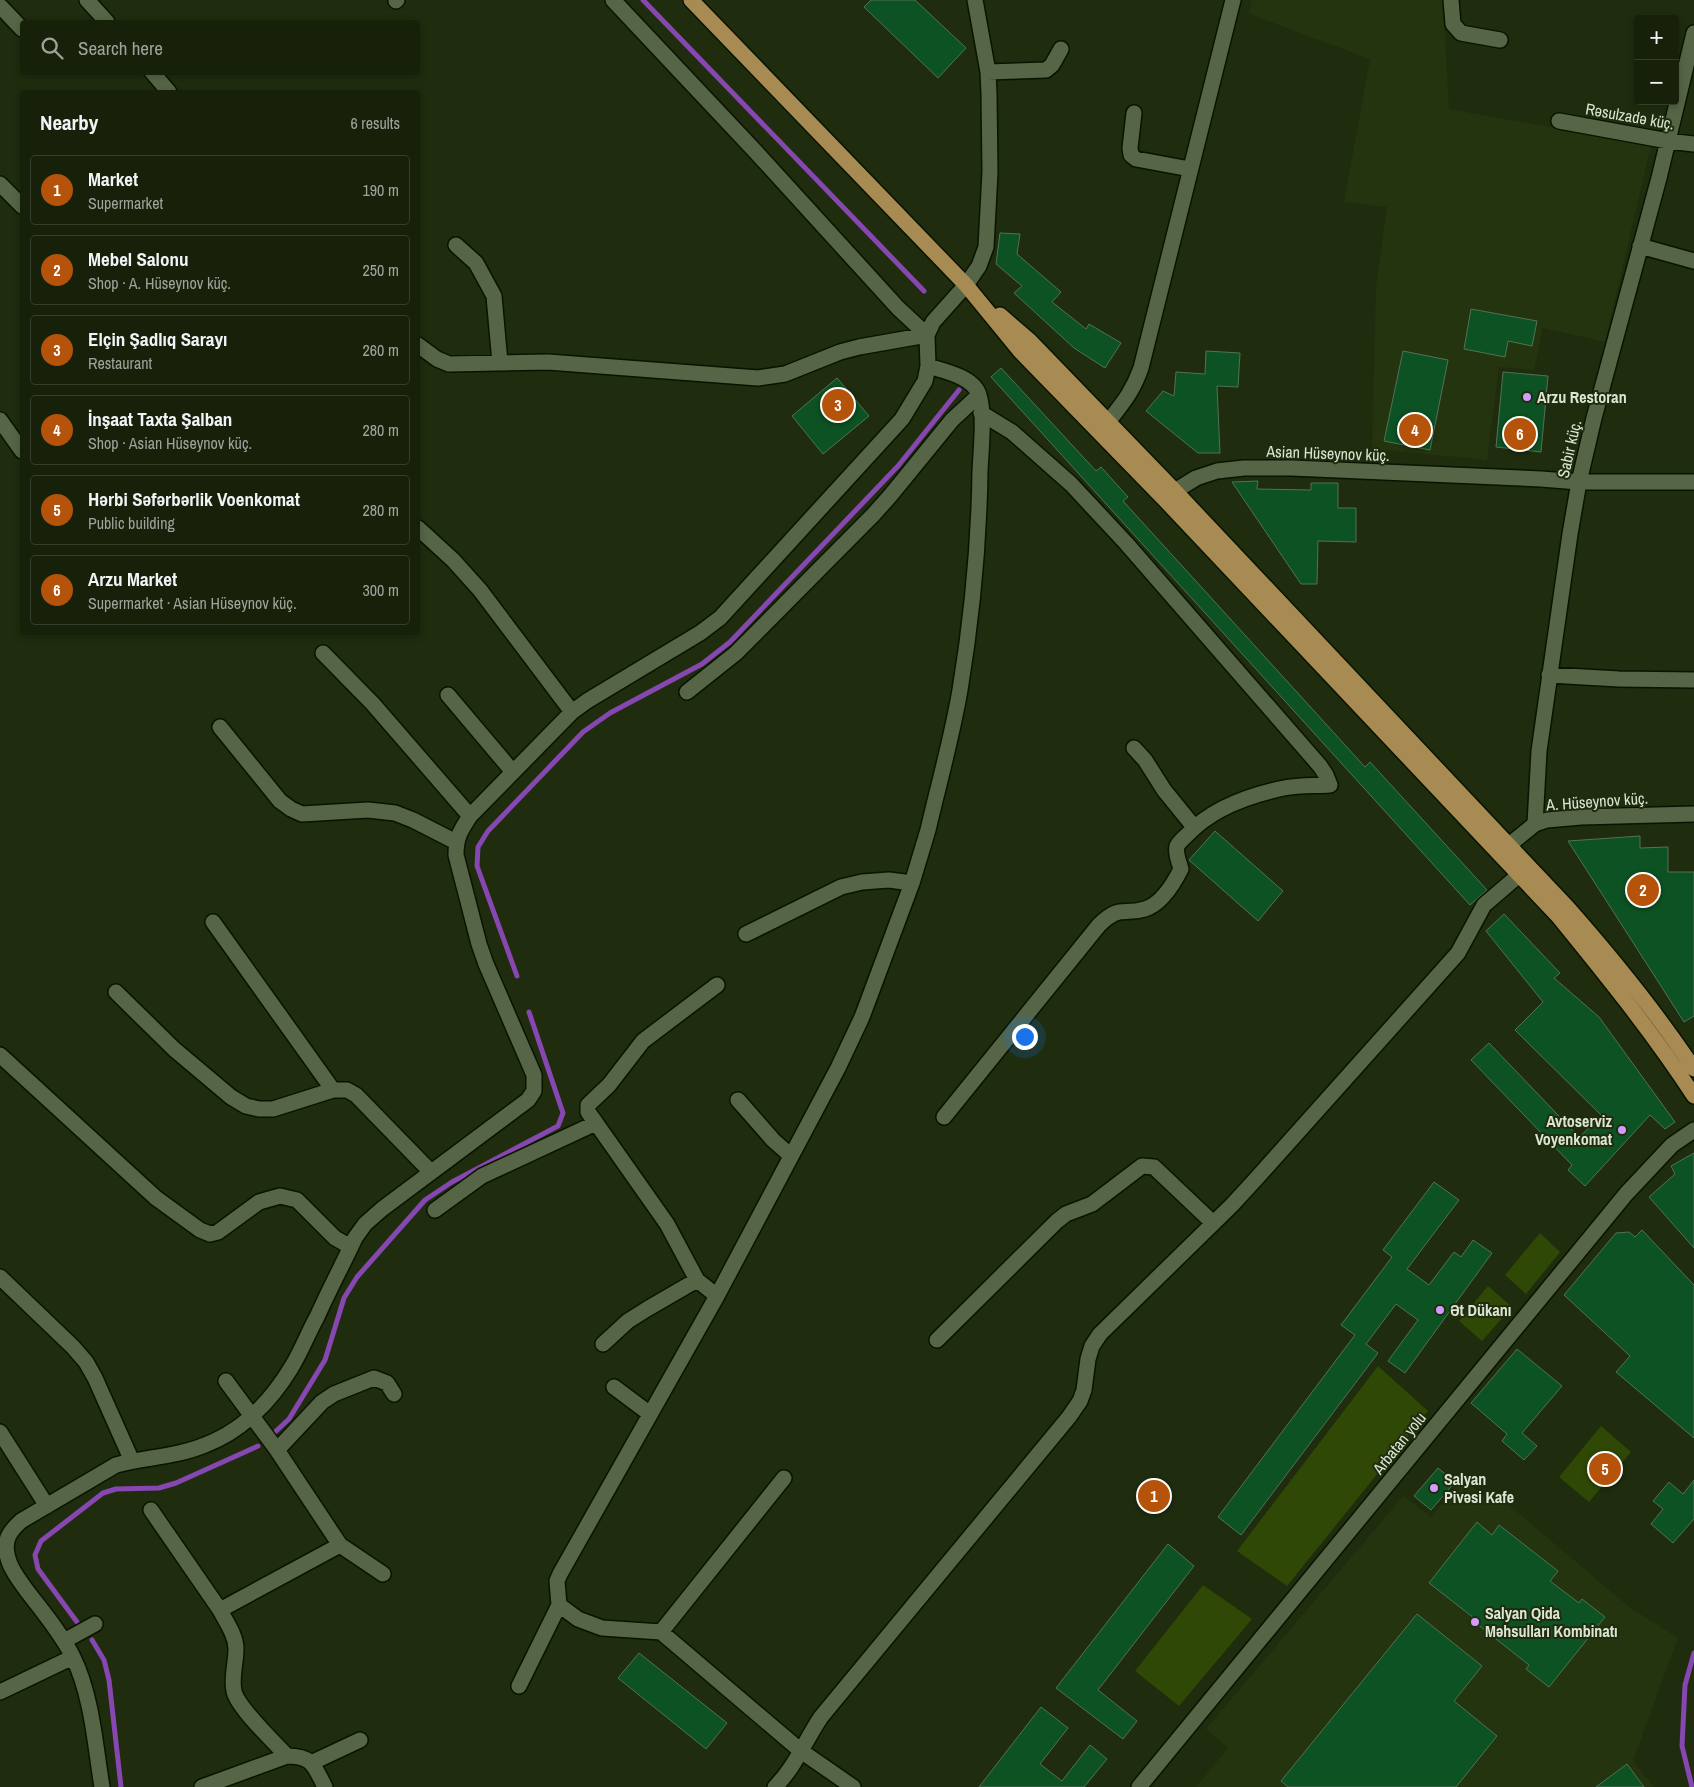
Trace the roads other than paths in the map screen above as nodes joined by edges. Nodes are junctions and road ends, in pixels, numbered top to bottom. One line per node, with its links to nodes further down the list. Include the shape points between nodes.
1 (87, 0): 8 (street)
2 (613, 0): 27 (street, via 898,308)
3 (691, 0): 26 (main road)
4 (975, 0): 13 (street)
5 (1232, 0): 20 (street)
6 (1451, 0): 11 (street, via 1453,24 1461,33)
7 (0, 6): 9 (street)
8 (105, 20)
9 (20, 27)
10 (1694, 33): 18 (street, Sabir küç.)
11 (1500, 40)
12 (1061, 49): 13 (street, via 1046,70)
13 (988, 72): 26 (street, via 990,172 986,247)
14 (155, 75): 15 (street)
15 (167, 90)
16 (1134, 113): 20 (street, via 1131,155 1136,159)
17 (1559, 121): 18 (street, Rəsulzadə küç.)
18 (1668, 141): 19 (street, Rəsulzadə küç.); 24 (street, Sabir küç.)
19 (1694, 144)
20 (1190, 169): 34 (street, via 1141,368 1127,400)
21 (0, 184): 22 (street)
22 (20, 204)
23 (456, 245): 29 (street, via 476,263 494,296)
24 (1640, 246): 25 (street); 36 (street, Sabir küç.)
25 (1694, 261)
26 (966, 285): 27 (street, via 933,322); 34 (main road, via 1030,341); 55 (main road, via 1020,351)
27 (927, 335): 29 (street, via 859,347 785,374 758,378 548,362); 30 (street)
28 (420, 346): 29 (street, via 449,364)
29 (500, 363)
30 (928, 366): 31 (street, via 974,386); 45 (street, via 925,381 902,419 720,618)
31 (979, 395): 32 (street); 43 (street, via 952,420 873,515 736,653)
32 (981, 413): 52 (street, via 1012,432 1071,484 1271,709 1320,766 1330,785 1265,793 1213,814); 56 (street, via 979,517 972,609 959,691 928,830)
33 (0, 420): 35 (street)
34 (1108, 422): 38 (main road)
35 (20, 448)
36 (1579, 482): 37 (street, Asian Hüseynov küç.); 38 (street, Asian Hüseynov küç., via 1244,468 1217,470); 41 (street, Sabir küç.)
37 (1694, 482)
38 (1175, 491): 54 (main road)
39 (420, 530): 45 (street, via 480,590)
40 (323, 653): 50 (street, via 373,704)
41 (1549, 674): 42 (street); 51 (street, Sabir küç., via 1539,751)
42 (1694, 680)
43 (687, 692)
44 (448, 695): 48 (street)
45 (572, 712): 48 (street)
46 (220, 727): 53 (street, via 280,801 291,809 302,814 368,810 395,813)
47 (1134, 748): 52 (street)
48 (513, 772): 50 (street)
49 (1694, 814): 51 (street, A. Hüseynov küç., via 1581,817)
50 (470, 816): 53 (street)
51 (1535, 824): 54 (street, A. Hüseynov küç.)
52 (1194, 828): 66 (street, via 1178,844 1176,854 1181,869 1156,904 1145,909 1118,911 1099,925)
53 (456, 842): 70 (street, via 456,856 479,944 534,1075 534,1091 528,1100)
54 (1510, 845): 62 (main road, via 1625,974)
55 (1519, 875): 64 (main road, via 1614,983); 72 (street, via 1484,905 1458,953 1255,1180)
56 (912, 883): 58 (street, via 889,880 841,887); 69 (street, via 862,1017)
57 (213, 922): 63 (street)
58 (746, 934)
59 (717, 985): 67 (street, via 642,1041 609,1085 588,1105 588,1112)
60 (116, 992): 63 (street, via 174,1049 230,1097 246,1106 273,1109)
61 (0, 1054): 73 (street, via 156,1198 200,1230 210,1234 218,1232 259,1202 280,1196 297,1200 335,1238)
62 (1694, 1069)
63 (332, 1090): 70 (street, via 347,1090 356,1095)
64 (1694, 1096)
65 (738, 1100): 69 (street)
66 (944, 1116)
67 (596, 1123): 71 (street, via 482,1176); 75 (street, via 668,1224)
68 (1694, 1130): 110 (street, Arbatan yolu, via 1672,1145 1626,1194)
69 (791, 1156): 76 (street)
70 (431, 1172): 73 (street, via 366,1224)
71 (434, 1210)
72 (1212, 1223): 77 (street, via 1154,1167 1142,1166 1092,1204 1057,1221); 102 (street, via 1100,1334 1088,1359 1080,1401 1069,1417 821,1717)
73 (351, 1247): 83 (street, via 292,1367)
74 (0, 1277): 86 (street, via 86,1362)
75 (697, 1280): 76 (street); 78 (street, via 647,1309)
76 (717, 1296): 82 (street)
77 (937, 1340)
78 (603, 1344)
79 (226, 1380): 83 (street)
80 (614, 1387): 82 (street)
81 (394, 1394): 85 (street, via 387,1383 374,1378 334,1394 322,1402)
82 (650, 1414): 93 (street, via 560,1574 557,1581)
83 (252, 1417): 85 (street); 86 (street, via 206,1445 170,1456)
84 (0, 1432): 88 (street)
85 (277, 1450): 91 (street)
86 (132, 1461): 88 (street, via 116,1465)
87 (784, 1478): 96 (street)
88 (47, 1506): 90 (street, via 16,1526)
89 (151, 1510): 94 (street)
90 (3, 1541): 97 (street, via 17,1578)
91 (340, 1545): 92 (street); 94 (street)
92 (383, 1574)
93 (559, 1605): 96 (street, via 578,1619 602,1628); 99 (street)
94 (220, 1610): 103 (street, via 236,1647 234,1692 242,1706)
95 (96, 1624): 97 (street)
96 (661, 1632): 102 (street)
97 (64, 1641): 98 (street)
98 (73, 1657): 100 (street); 105 (street, via 90,1711)
99 (519, 1686)
100 (0, 1692)
101 (360, 1740): 104 (street)
102 (801, 1751): 108 (street); 109 (street)
103 (287, 1756): 104 (street, via 300,1756); 106 (street)
104 (311, 1763): 107 (street)
105 (102, 1787)
106 (202, 1787)
107 (325, 1787)
108 (774, 1787)
109 (853, 1787)
110 (1139, 1787)

